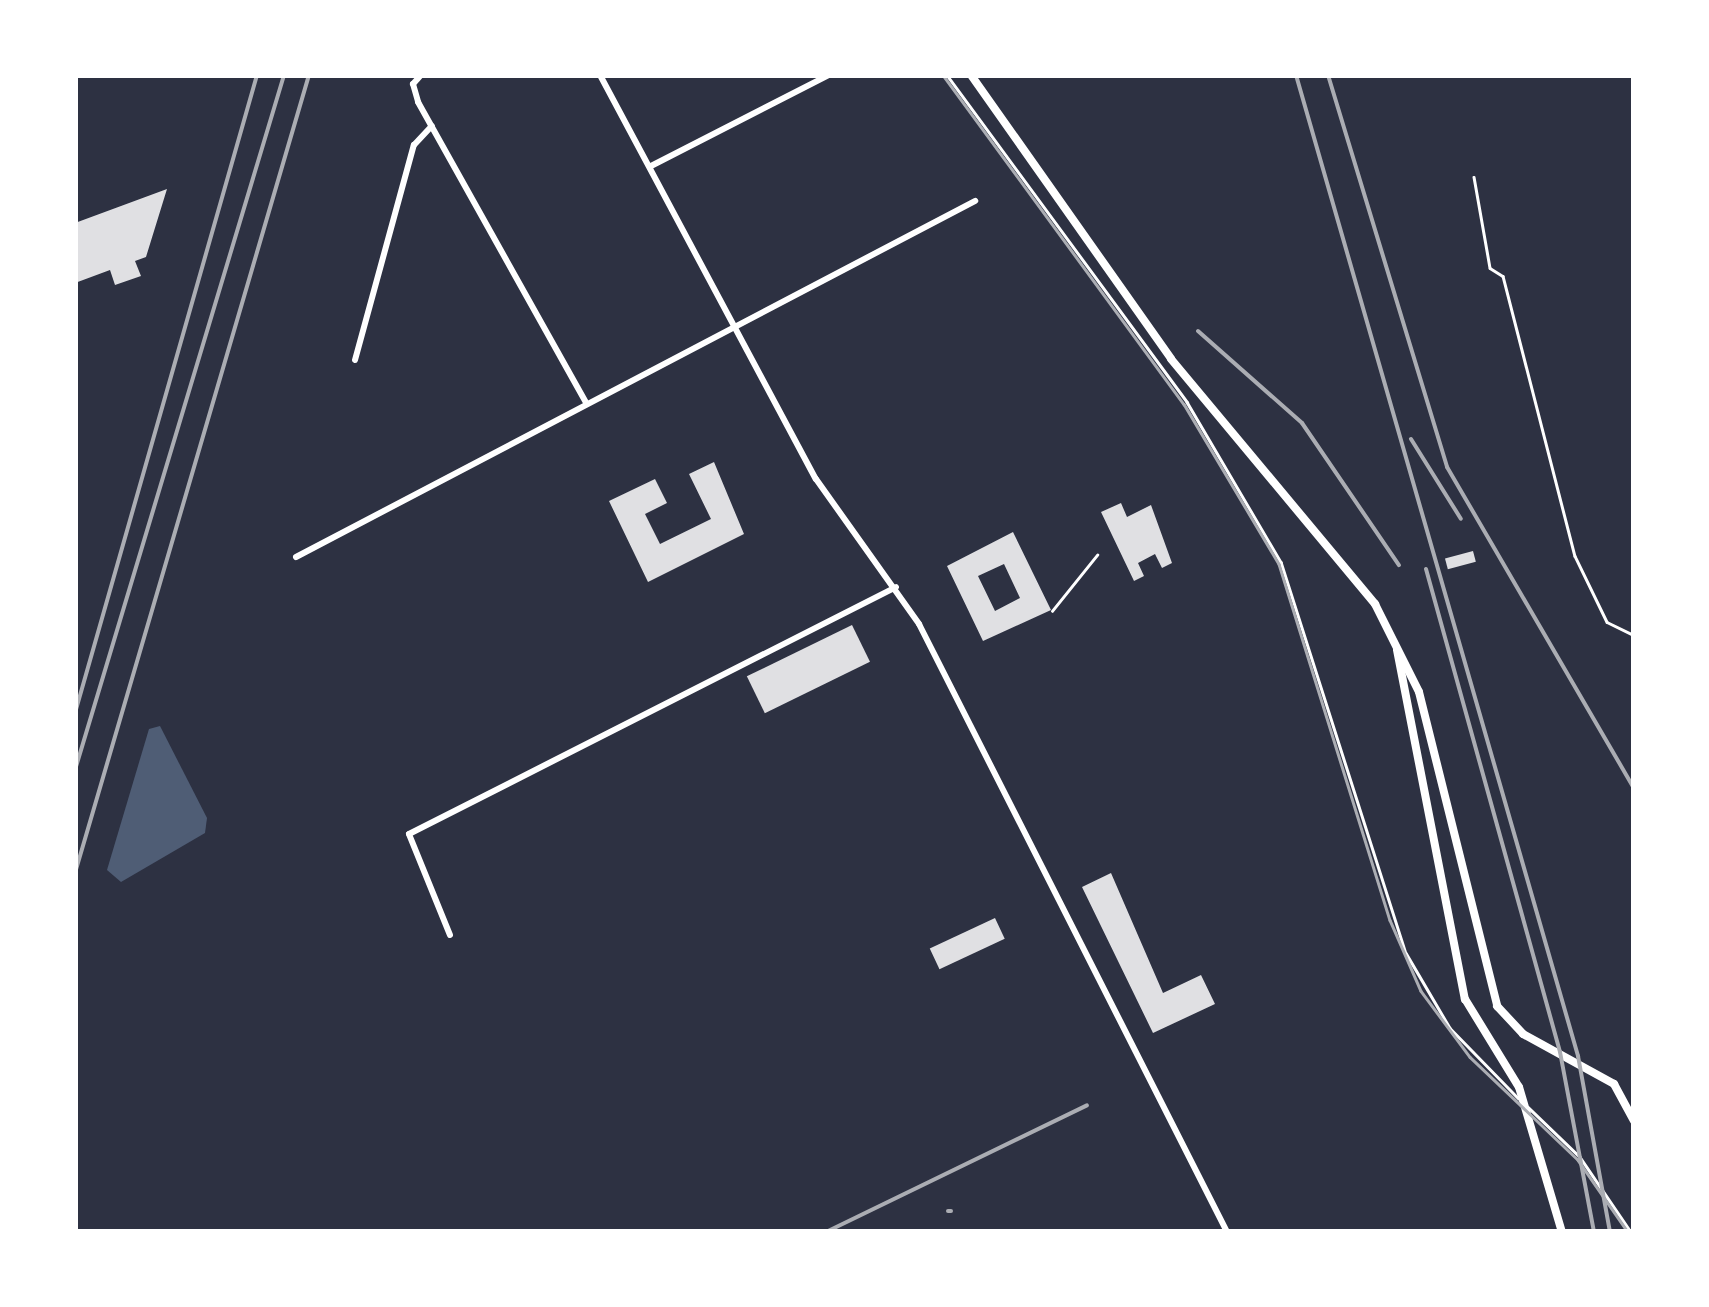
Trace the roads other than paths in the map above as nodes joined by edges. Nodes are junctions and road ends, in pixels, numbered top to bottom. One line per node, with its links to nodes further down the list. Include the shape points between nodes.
1 (422, 75): 6 (street, via 413,84)
2 (600, 75): 7 (street)
3 (829, 75): 7 (street)
4 (947, 75): 19 (lane, via 1186,402 1281,562 1406,953 1444,1020 1580,1157)
5 (971, 75): 14 (main road, via 1171,358 1350,566)
6 (432, 126): 10 (street, via 418,134); 11 (street)
7 (650, 166): 9 (street)
8 (975, 202): 9 (street)
9 (731, 325): 11 (street); 13 (street, via 816,479)
10 (355, 360)
11 (586, 402): 12 (street)
12 (296, 558)
13 (896, 587): 15 (street, via 409,834); 17 (street)
14 (1396, 646): 16 (main road, via 1420,692 1492,993 1511,1024 1620,1090); 18 (main road, via 1465,999 1519,1087)
15 (450, 934)
16 (1634, 1122)
17 (1227, 1232)
18 (1562, 1232)
19 (1632, 1232)

